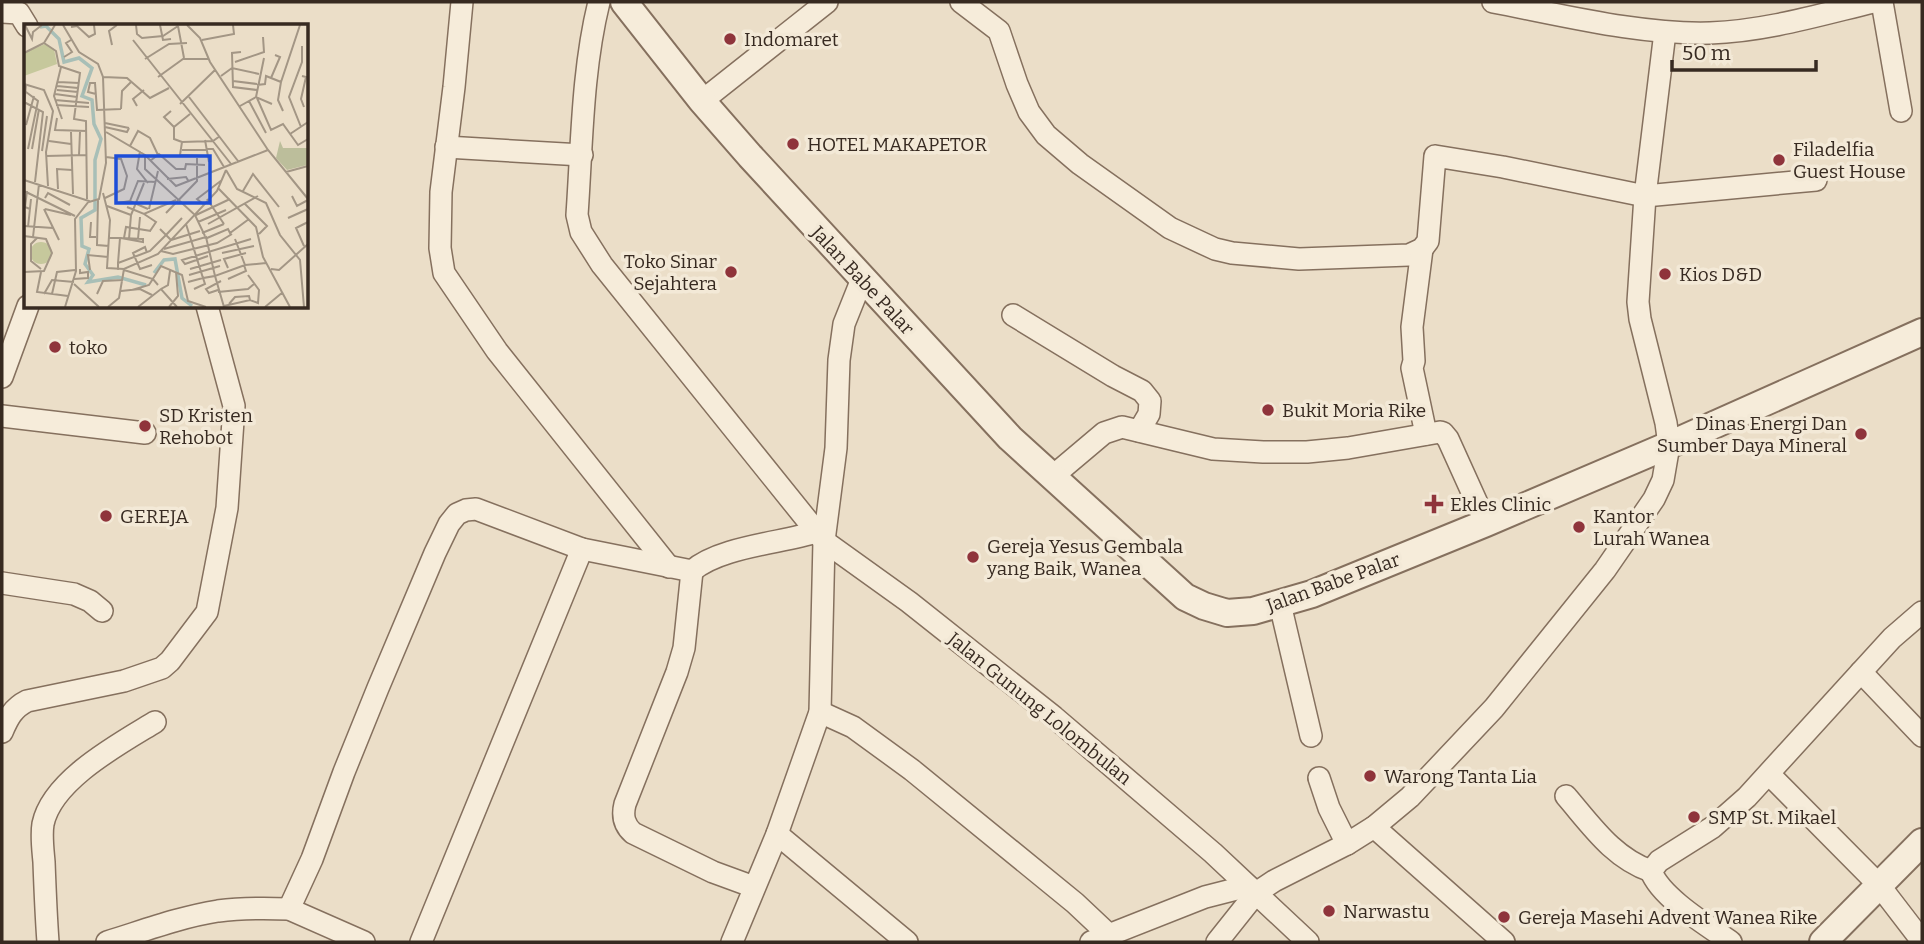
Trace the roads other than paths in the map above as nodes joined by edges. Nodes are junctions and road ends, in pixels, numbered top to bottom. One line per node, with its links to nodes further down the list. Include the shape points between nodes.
1 (462, 2): 14 (street)
2 (599, 2): 15 (street, Jalan Gunung Lolombulan, via 588,68)
3 (624, 2): 12 (street, Jalan Babe Palar)
4 (827, 2): 12 (street)
5 (961, 2): 18 (street, via 999,31 1017,84 1046,135 1170,228 1232,253 1298,259 1409,255)
6 (1493, 2): 11 (street)
7 (1873, 2): 11 (street, via 1768,27)
8 (1882, 2): 13 (street)
9 (2, 12): 10 (street, via 19,13)
10 (26, 24)
11 (1665, 32): 17 (street)
12 (702, 101): 19 (street, Jalan Babe Palar)
13 (1901, 111)
14 (446, 147): 15 (street); 34 (street, via 439,219 444,273 497,351)
15 (582, 155): 32 (street, Jalan Gunung Lolombulan, via 576,215 581,232 602,265)
16 (1816, 180): 17 (street)
17 (1645, 196): 18 (street, via 1435,156 1428,241); 29 (street, via 1638,302)
18 (1422, 249): 28 (street, via 1412,368)
19 (862, 279): 30 (street, Jalan Babe Palar, via 1010,438); 32 (street, via 842,335 836,448)
20 (27, 308): 24 (street)
21 (208, 308): 43 (street, via 234,406 227,508 206,612 162,668 124,681 27,701 9,716)
22 (1013, 315): 26 (street, via 1142,391 1150,401 1149,414)
23 (1922, 332): 29 (street, Jalan Babe Palar)
24 (2, 377)
25 (2, 416): 27 (street)
26 (1139, 431): 28 (street, via 1213,449 1263,452 1348,448); 30 (street, via 1122,428 1104,433)
27 (145, 433)
28 (1426, 434): 31 (street, via 1446,435)
29 (1669, 445): 31 (street, Jalan Babe Palar); 49 (street, via 1663,480 1654,499 1605,570 1494,708 1410,797)
30 (1053, 476): 37 (street, Jalan Babe Palar, via 1185,597 1227,613)
31 (1486, 523): 37 (street, Jalan Babe Palar)
32 (820, 537): 35 (street, via 733,552); 41 (street); 56 (street, Jalan Gunung Lolombulan, via 909,601 1054,717)
33 (582, 549): 34 (street); 57 (street, via 476,509 457,514 378,688); 63 (street)
34 (669, 568): 35 (street)
35 (692, 571): 55 (street, via 684,648 623,819 633,833)
36 (2, 583): 38 (street, via 74,594)
37 (1280, 604): 44 (street)
38 (102, 611)
39 (1922, 612): 40 (street)
40 (1861, 672): 45 (street); 46 (street)
41 (820, 712): 50 (street); 58 (street, via 853,727 912,770 1075,903)
42 (155, 723): 60 (street, via 87,767 49,806 42,828)
43 (2, 732)
44 (1311, 736)
45 (1922, 736)
46 (1769, 774): 53 (street, via 1713,827 1659,861); 54 (street)
47 (1319, 778): 52 (street)
48 (1566, 796): 53 (street, via 1615,851)
49 (1374, 827): 52 (street); 68 (street)
50 (777, 834): 55 (street); 65 (street)
51 (1922, 842): 54 (street)
52 (1347, 844): 56 (street)
53 (1651, 871): 69 (street, via 1673,899)
54 (1879, 885): 59 (street); 70 (street)
55 (754, 887): 64 (street)
56 (1252, 889): 58 (street, via 1205,897); 66 (street); 67 (street, Jalan Gunung Lolombulan)
57 (289, 909): 61 (street, via 219,911); 62 (street)
58 (1100, 939)
59 (1922, 941)
60 (48, 942)
61 (107, 942)
62 (364, 942)
63 (421, 942)
64 (732, 942)
65 (907, 942)
66 (1217, 942)
67 (1308, 942)
68 (1504, 942)
69 (1731, 942)
70 (1823, 942)

